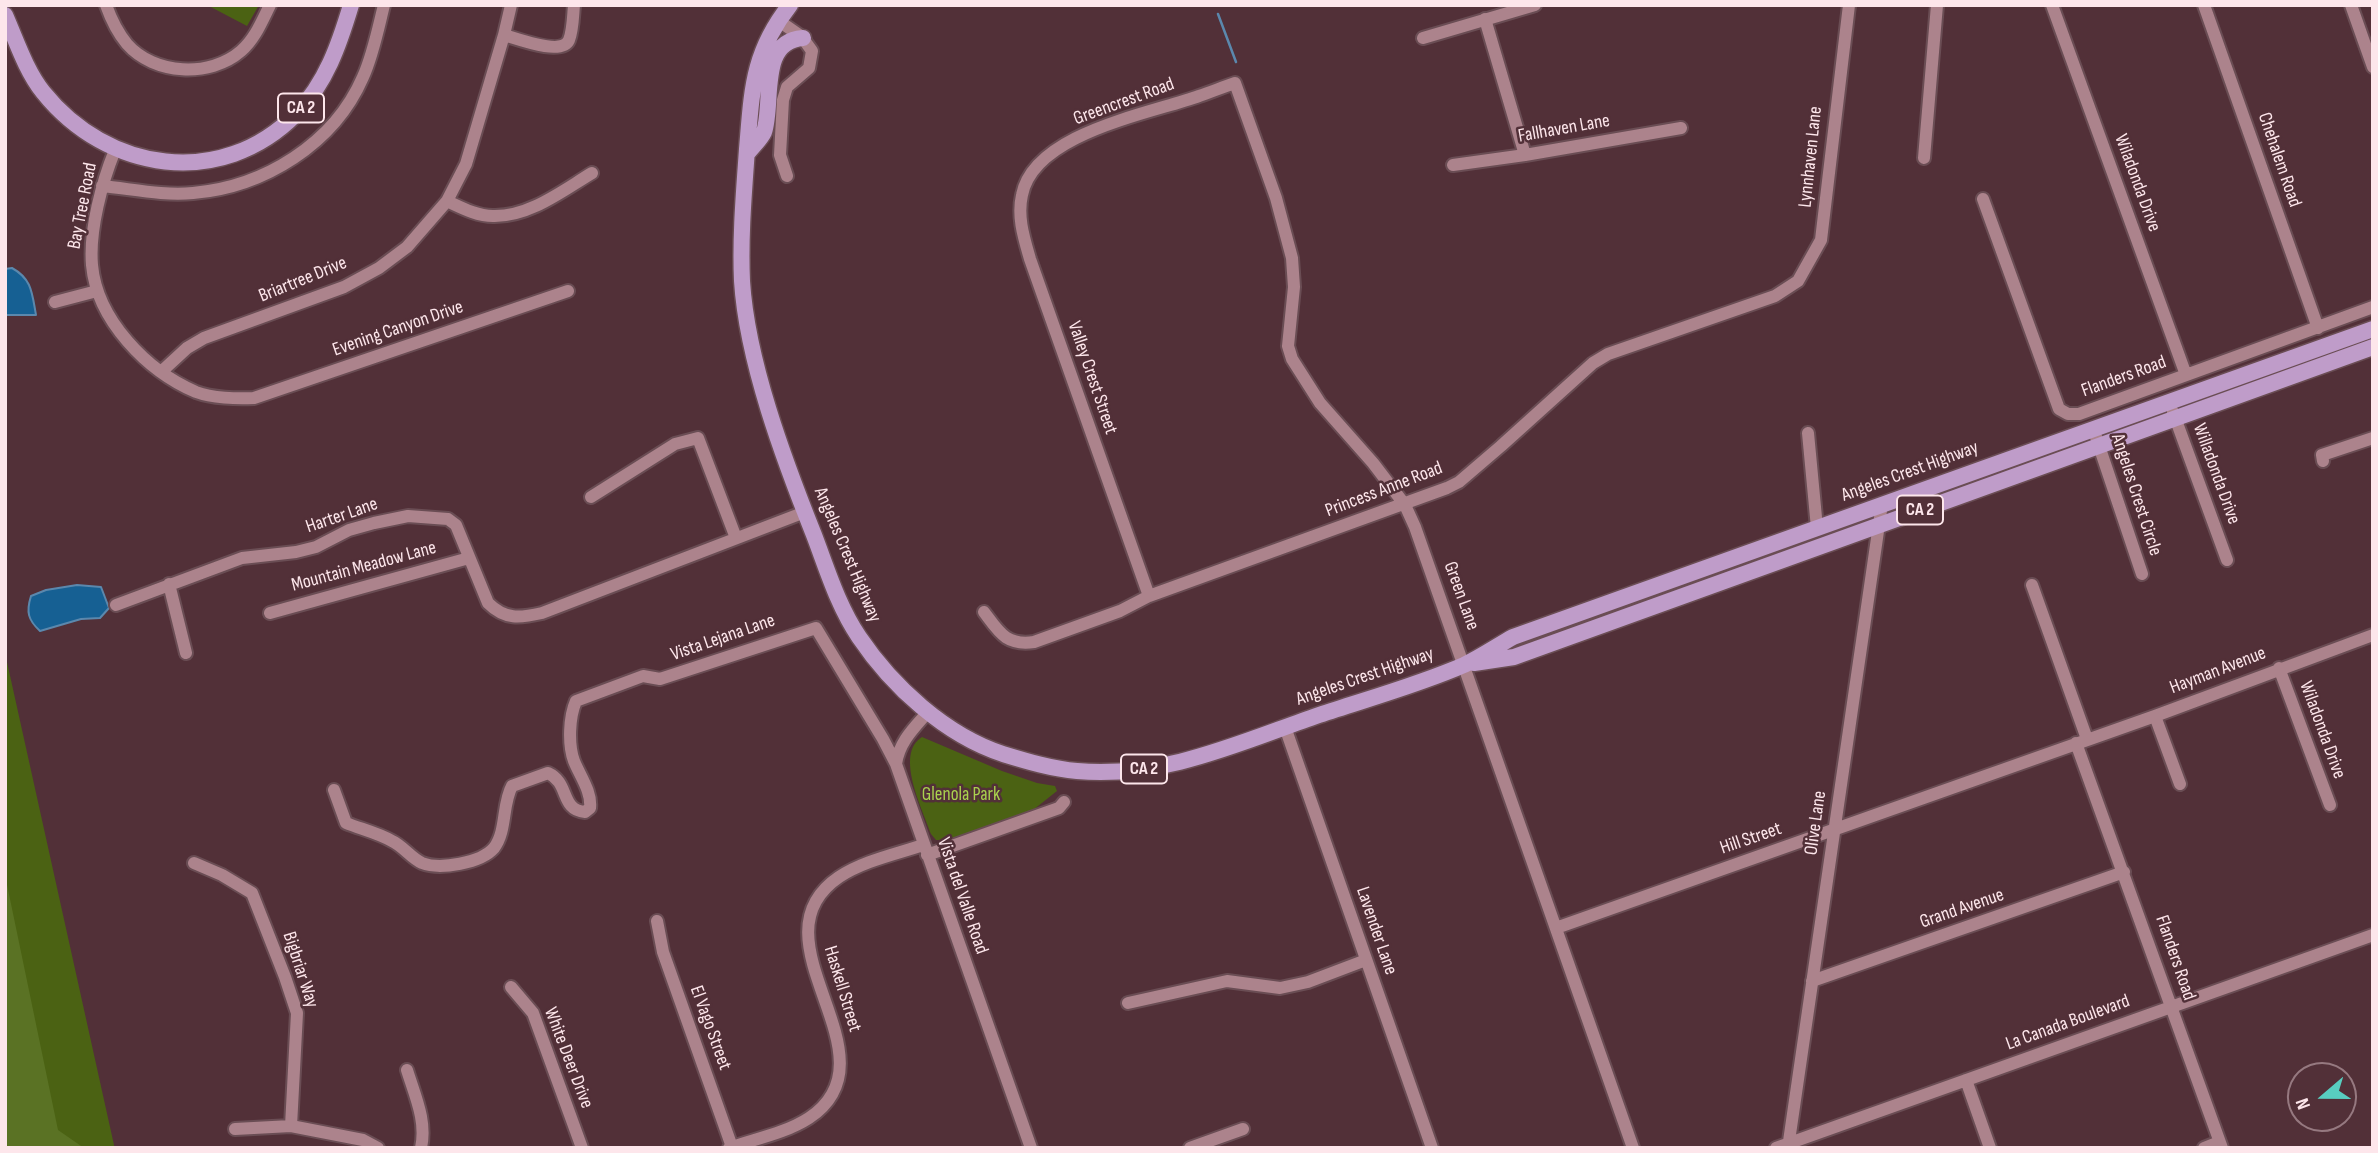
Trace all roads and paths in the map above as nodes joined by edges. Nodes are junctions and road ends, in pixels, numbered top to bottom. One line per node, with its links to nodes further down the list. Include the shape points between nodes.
1 (106, 5): 2 (street, via 120,35 139,55 153,63 188,69 216,65 238,53 258,30)
2 (270, 5)
3 (351, 5): 23 (main road, CA 2, via 329,69 297,113 268,136 202,162 156,161)
4 (384, 5): 31 (street, via 362,78 331,127 313,145 270,171 219,189 192,194)
5 (511, 5): 17 (street, Briartree Drive)
6 (574, 5): 17 (street, via 564,46)
7 (790, 5): 16 (main road, Angeles Crest Highway / CA 2)
8 (1535, 5): 15 (street)
9 (1849, 5): 36 (street, Lynnhaven Lane, via 1821,240 1798,281)
10 (1937, 5): 26 (street)
11 (2052, 5): 43 (street, Wiladonda Drive)
12 (2204, 5): 39 (street, Chehalem Road)
13 (2351, 5): 20 (street)
14 (5, 15): 23 (main road, CA 2, via 40,89 56,108)
15 (1485, 19): 19 (street); 25 (street)
16 (779, 21): 18 (street); 24 (main road, Angeles Crest Highway / CA 2, via 757,65)
17 (504, 36): 33 (street, Briartree Drive, via 466,164)
18 (803, 38): 24 (main road, via 790,39 780,47 770,79 764,133); 30 (street, via 812,51 809,68 787,88 783,100 780,155)
19 (1423, 38)
20 (2373, 67)
21 (1235, 83): 28 (street, Greencrest Road, via 1077,139); 54 (street, Green Lane, via 1292,258 1288,346 1292,359 1314,396)
22 (1681, 128): 25 (street, Fallhaven Lane)
23 (115, 150): 31 (street, Bay Tree Road)
24 (747, 154): 55 (main road, Angeles Crest Highway / CA 2, via 744,299 771,413)
25 (1525, 155): 27 (street, Fallhaven Lane)
26 (1924, 158)
27 (1453, 165)
28 (1032, 170): 64 (street, Valley Crest Street, via 1020,212 1030,259)
29 (592, 173): 33 (street, via 527,211 511,215 491,217)
30 (788, 176)
31 (102, 186): 34 (street, Bay Tree Road, via 92,264)
32 (1983, 199): 43 (street, Flanders Road, via 2059,409 2079,414)
33 (447, 201): 42 (street, Briartree Drive, via 407,247 379,268 344,288 204,338)
34 (97, 291): 37 (street); 42 (street, Bay Tree Road, via 116,326)
35 (568, 291): 44 (street, Evening Canyon Drive)
36 (1775, 296): 54 (street, Princess Anne Road, via 1601,358 1459,482)
37 (55, 302)
38 (2373, 307): 39 (street, Flanders Road)
39 (2318, 328): 43 (street, Flanders Road)
40 (2372, 330): 45 (main road, Angeles Crest Highway / CA 2)
41 (2373, 347): 46 (main road, Angeles Crest Highway / CA 2)
42 (161, 372): 44 (street, Bay Tree Road, via 198,393)
43 (2186, 375)
44 (240, 399)
45 (2169, 401): 46 (street, Willadonda Drive); 47 (main road, Angeles Crest Highway / CA 2)
46 (2175, 418): 50 (main road, Angeles Crest Highway / CA 2); 60 (street, Willadonda Drive)
47 (2093, 428): 50 (street, Angeles Crest Circle); 53 (main road, Angeles Crest Highway / CA 2)
48 (1808, 433): 57 (street)
49 (2373, 438): 51 (street, via 2322,455)
50 (2100, 446): 56 (main road, Angeles Crest Highway / CA 2); 61 (street, Angeles Crest Circle)
51 (2323, 461)
52 (591, 497): 58 (street, via 676,444 698,438)
53 (1882, 504): 56 (street, Olive Lane); 57 (main road, Angeles Crest Highway / CA 2)
54 (1405, 505): 64 (street, Princess Anne Road); 71 (street, Green Lane)
55 (805, 512): 58 (street, Harter Lane); 73 (main road, Angeles Crest Highway / CA 2, via 856,633 887,672)
56 (1879, 525): 71 (main road, Angeles Crest Highway / CA 2, via 1514,657); 82 (street, Olive Lane)
57 (1817, 528): 71 (main road, Angeles Crest Highway / CA 2, via 1513,637)
58 (736, 538): 59 (street, Harter Lane, via 524,617 508,617 488,603)
59 (469, 558): 62 (street, Harter Lane, via 459,530 448,519 408,516 349,530 306,549 242,558); 66 (street, Mountain Meadow Lane)
60 (2227, 560)
61 (2142, 574)
62 (169, 584): 65 (street, Harter Lane); 70 (street)
63 (2032, 585): 76 (street, Flanders Road)
64 (1149, 596): 67 (street, Princess Anne Road, via 1120,611 1019,644 999,632)
65 (116, 605)
66 (270, 612)
67 (984, 612)
68 (819, 630): 77 (street, Vista del Valle Road); 79 (street, Vista Lejana Lane, via 808,629 660,679 643,676 576,701 570,714 573,757 591,799 590,808 577,811 569,805 563,785 548,773 512,786 495,847 483,857 453,866 423,864 394,841 346,823)
69 (2373, 635): 72 (street, Hayman Avenue)
70 (186, 653)
71 (1465, 664): 75 (main road, Angeles Crest Highway / CA 2); 87 (street, Green Lane)
72 (2279, 668): 74 (street, Hayman Avenue); 81 (street, Wiladonda Drive)
73 (929, 712): 75 (main road, Angeles Crest Highway / CA 2, via 998,752 1076,771 1140,769 1189,760); 77 (street, via 905,739)
74 (2155, 716): 76 (street, Hayman Avenue); 78 (street)
75 (1285, 727): 89 (street, Lavender Lane)
76 (2082, 741): 82 (street, Hill Street); 85 (street, Flanders Road)
77 (895, 764): 83 (street, Vista del Valle Road)
78 (2180, 784)
79 (334, 790)
80 (1064, 802): 83 (street, Haskell Street, via 1059,808)
81 (2330, 805)
82 (1834, 831): 87 (street, Hill Street); 90 (street, Olive Lane)
83 (925, 850): 101 (street, Haskell Street, via 841,876 818,899 807,944 838,1043 839,1078 832,1094 811,1117); 105 (street, Vista del Valle Road)
84 (194, 863): 96 (street, Bigbriar Way, via 252,893 285,977 297,1013)
85 (2124, 872): 90 (street, Grand Avenue); 93 (street, Flanders Road)
86 (657, 921): 101 (street, El Vago Street, via 663,952)
87 (1556, 928): 108 (street, Green Lane)
88 (2373, 935): 93 (street, La Canada Boulevard)
89 (1366, 960): 92 (street, via 1280,988 1227,981); 107 (street, Lavender Lane)
90 (1812, 981): 100 (street, Olive Lane)
91 (511, 987): 104 (street, White Deer Drive, via 533,1013)
92 (1128, 1003)
93 (2172, 1006): 95 (street, La Canada Boulevard); 99 (street, Flanders Road)
94 (407, 1070): 103 (street, via 421,1116)
95 (1966, 1080): 100 (street, La Canada Boulevard); 109 (street)
96 (291, 1126): 97 (street); 102 (street, via 363,1140)
97 (235, 1129)
98 (1243, 1129): 106 (street)
99 (2221, 1145): 110 (street)
100 (1784, 1146)
101 (731, 1147)
102 (378, 1148)
103 (421, 1148)
104 (582, 1148)
105 (1031, 1148)
106 (1190, 1148)
107 (1432, 1148)
108 (1633, 1148)
109 (1990, 1148)
110 (2204, 1148)

